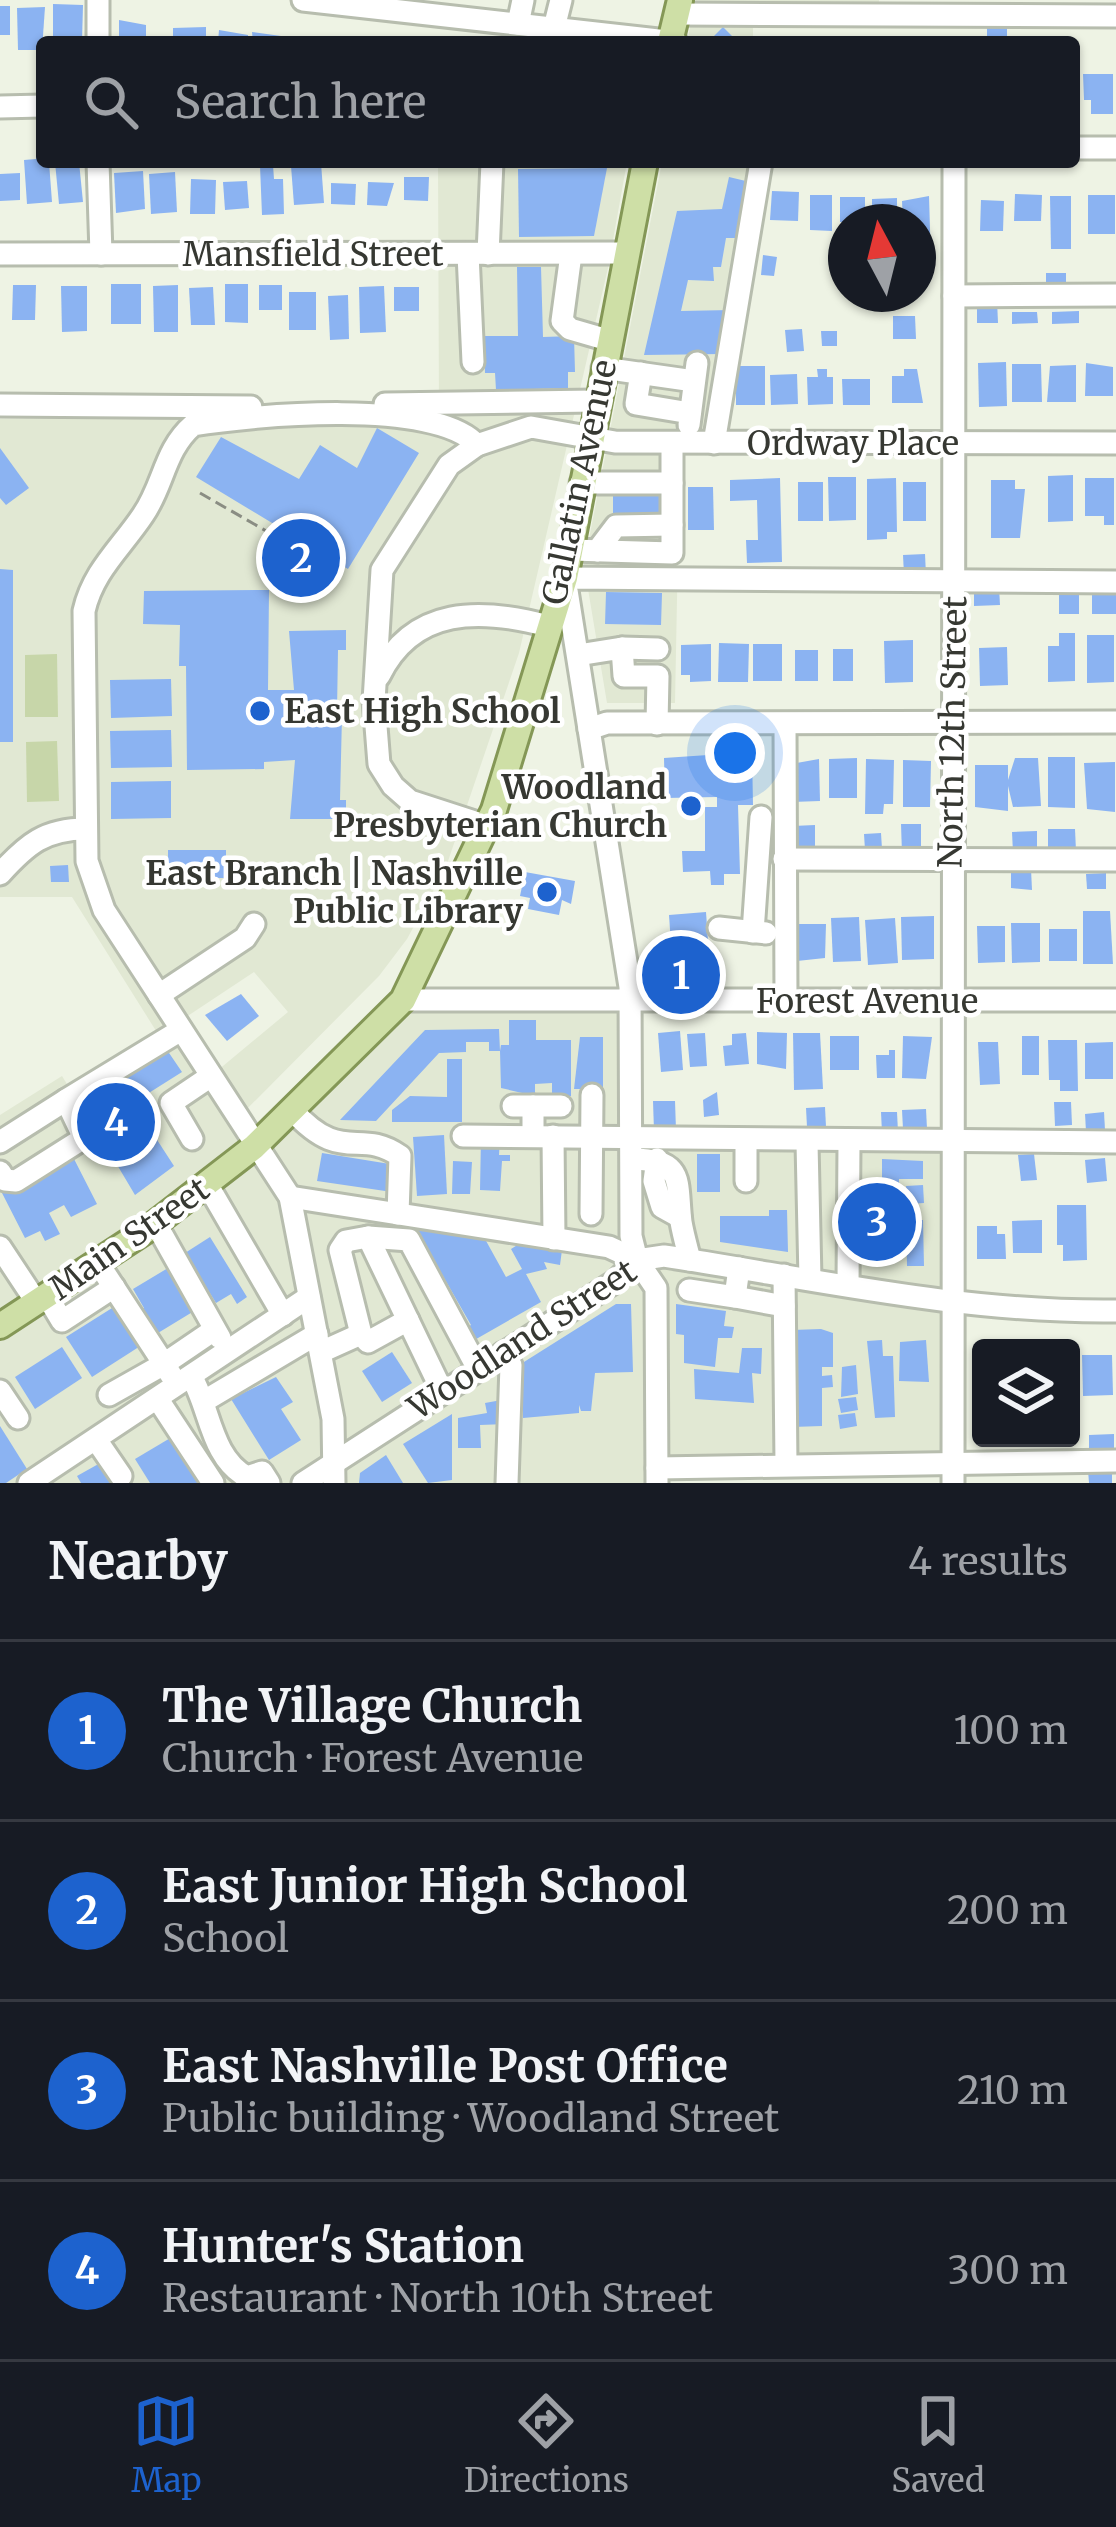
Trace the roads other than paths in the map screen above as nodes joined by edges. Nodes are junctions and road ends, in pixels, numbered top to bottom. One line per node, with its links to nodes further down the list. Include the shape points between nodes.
1 (98, 0): 9 (street)
2 (303, 0): 8 (street)
3 (523, 0): 8 (street)
4 (561, 0): 7 (street)
5 (678, 7): 6 (street)
6 (1116, 16)
7 (554, 28): 8 (street); 10 (street)
8 (507, 29)
9 (98, 36)
10 (627, 36)
11 (36, 106): 12 (street)
12 (0, 107)
13 (1080, 148): 14 (street)
14 (1116, 148)
15 (98, 168): 22 (street)
16 (491, 168): 23 (street)
17 (644, 168): 20 (main road, Gallatin Avenue)
18 (760, 168): 36 (street)
19 (953, 168): 26 (street, North 12th Street)
20 (626, 253): 24 (street, Mansfield Street); 27 (main road, Gallatin Avenue)
21 (0, 254): 22 (street, Mansfield Street)
22 (100, 254): 23 (street, Mansfield Street)
23 (478, 254): 24 (street, Mansfield Street); 28 (street)
24 (571, 254): 27 (street, via 562,321)
25 (1116, 295): 26 (street)
26 (954, 296): 38 (street, North 12th Street)
27 (608, 340): 29 (main road, Gallatin Avenue)
28 (472, 362)
29 (603, 368): 30 (street); 31 (main road, Gallatin Avenue)
30 (640, 373): 33 (street, via 636,404); 33 (street, via 696,372)
31 (595, 401): 32 (street); 34 (main road, Gallatin Avenue)
32 (0, 406)
33 (690, 413): 35 (street)
34 (590, 440): 35 (street, Ordway Place); 39 (street, Ordway Place, via 531,427); 40 (main road, Gallatin Avenue)
35 (679, 443): 36 (street, Ordway Place); 41 (street)
36 (714, 443): 38 (street, Ordway Place)
37 (1116, 443): 38 (street, Ordway Place)
38 (954, 444): 44 (street, North 12th Street)
39 (477, 445): 50 (street, via 449,465 382,570); 58 (street, via 452,429 399,416 212,422 185,432 145,513 89,589)
40 (581, 483): 41 (street); 42 (main road, Gallatin Avenue)
41 (672, 483): 42 (street, via 672,554)
42 (571, 550): 43 (main road, Gallatin Avenue)
43 (566, 578): 44 (street); 46 (main road, Gallatin Avenue); 49 (street)
44 (954, 582): 45 (street); 52 (street, North 12th Street)
45 (1116, 582)
46 (548, 626): 50 (street, via 513,616 449,615 412,631); 57 (main road, Gallatin Avenue)
47 (622, 648): 48 (street); 49 (street); 53 (street, via 625,676 658,676)
48 (658, 649)
49 (578, 655): 55 (street)
50 (379, 677): 57 (street, via 379,764 393,787 410,801)
51 (1116, 722): 52 (street)
52 (954, 723): 54 (street); 61 (street, North 12th Street)
53 (657, 724): 54 (street); 55 (street)
54 (784, 725): 59 (street)
55 (589, 729): 74 (street)
56 (761, 817): 63 (street)
57 (488, 826): 70 (main road, Gallatin Avenue)
58 (86, 829): 62 (street, via 38,836); 69 (street, via 96,888)
59 (784, 859): 61 (street); 64 (street)
60 (1116, 860): 61 (street)
61 (950, 861): 72 (street, North 12th Street)
62 (0, 874)
63 (745, 885): 64 (street); 67 (street)
64 (783, 889): 68 (street)
65 (254, 924): 69 (street)
66 (718, 928): 67 (street)
67 (753, 932): 68 (street)
68 (784, 935): 71 (street)
69 (159, 995): 75 (street)
70 (403, 1000): 74 (street, Forest Avenue); 80 (main road, Gallatin Avenue)
71 (786, 1000): 72 (street, Forest Avenue); 74 (street, Forest Avenue)
72 (952, 1000): 73 (street, Forest Avenue); 87 (street, North 12th Street)
73 (1116, 1000)
74 (631, 1003): 92 (street)
75 (181, 1030): 76 (street); 78 (street)
76 (211, 1076): 84 (street, via 171,1103); 91 (street)
77 (592, 1095): 83 (street)
78 (66, 1100): 85 (street); 93 (street, via 84,1138 16,1181)
79 (561, 1106): 82 (street, via 523,1106)
80 (292, 1110): 91 (main road, Gallatin Avenue); 99 (street, via 328,1143 400,1156)
81 (463, 1136): 82 (street)
82 (543, 1136): 83 (street); 103 (street)
83 (592, 1137): 92 (street); 96 (street)
84 (192, 1139)
85 (0, 1142)
86 (746, 1142): 89 (street); 92 (street); 94 (street)
87 (950, 1142): 88 (street); 90 (street); 117 (street, North 12th Street)
88 (1116, 1142)
89 (807, 1143): 90 (street); 110 (street)
90 (849, 1143): 111 (street)
91 (254, 1147): 95 (main road, Main Street); 98 (street)
92 (632, 1148): 97 (street); 106 (street, via 674,1171)
93 (0, 1172)
94 (746, 1181)
95 (207, 1184): 101 (main road, Main Street); 120 (street)
96 (592, 1185): 97 (street); 100 (street)
97 (632, 1185): 105 (street)
98 (290, 1197): 99 (street); 114 (street)
99 (398, 1214): 103 (street)
100 (591, 1214)
101 (156, 1224): 107 (main road, Main Street); 123 (street)
102 (368, 1237): 121 (street); 124 (street, via 340,1250); 129 (street, via 409,1240)
103 (554, 1239): 105 (street)
104 (2, 1254): 116 (street)
105 (637, 1260): 106 (street, Woodland Street); 127 (street, Woodland Street); 142 (street, via 656,1288)
106 (690, 1260): 108 (street, Woodland Street)
107 (98, 1263): 112 (street); 116 (main road, Main Street)
108 (739, 1268): 109 (street, Woodland Street); 115 (street)
109 (784, 1275): 110 (street, Woodland Street); 118 (street)
110 (810, 1280): 111 (street, Woodland Street)
111 (848, 1285): 117 (street, Woodland Street)
112 (114, 1287): 116 (street, via 62,1322); 128 (street)
113 (689, 1290): 115 (street)
114 (309, 1297): 120 (street); 125 (street)
115 (735, 1297): 118 (street)
116 (42, 1299): 122 (main road, Main Street)
117 (952, 1301): 119 (street, Woodland Street); 141 (street, North 12th Street)
118 (784, 1306): 140 (street)
119 (1116, 1310)
120 (283, 1316): 126 (street)
121 (408, 1320): 124 (street, via 368,1342); 132 (street)
122 (0, 1326)
123 (214, 1330): 126 (street); 128 (street)
124 (361, 1334): 125 (street)
125 (319, 1343): 134 (street); 138 (street)
126 (230, 1353): 130 (street)
127 (503, 1353): 129 (street, Woodland Street); 149 (street, via 511,1365)
128 (164, 1364): 130 (street); 133 (street)
129 (478, 1369): 132 (street, Woodland Street)
130 (186, 1383): 134 (street); 135 (street)
131 (0, 1391): 136 (street)
132 (442, 1391): 138 (street, Woodland Street)
133 (109, 1395)
134 (206, 1400): 146 (street, via 204,1418 237,1472 262,1472)
135 (159, 1401): 137 (street); 145 (street)
136 (18, 1418)
137 (98, 1441): 143 (street); 144 (street)
138 (334, 1459): 147 (street, Woodland Street); 148 (street)
139 (1116, 1462): 141 (street)
140 (786, 1464): 141 (street); 142 (street)
141 (953, 1472)
142 (657, 1475)
143 (122, 1476)
144 (29, 1483)
145 (213, 1483)
146 (269, 1483)
147 (303, 1483)
148 (334, 1483)
149 (507, 1483)

